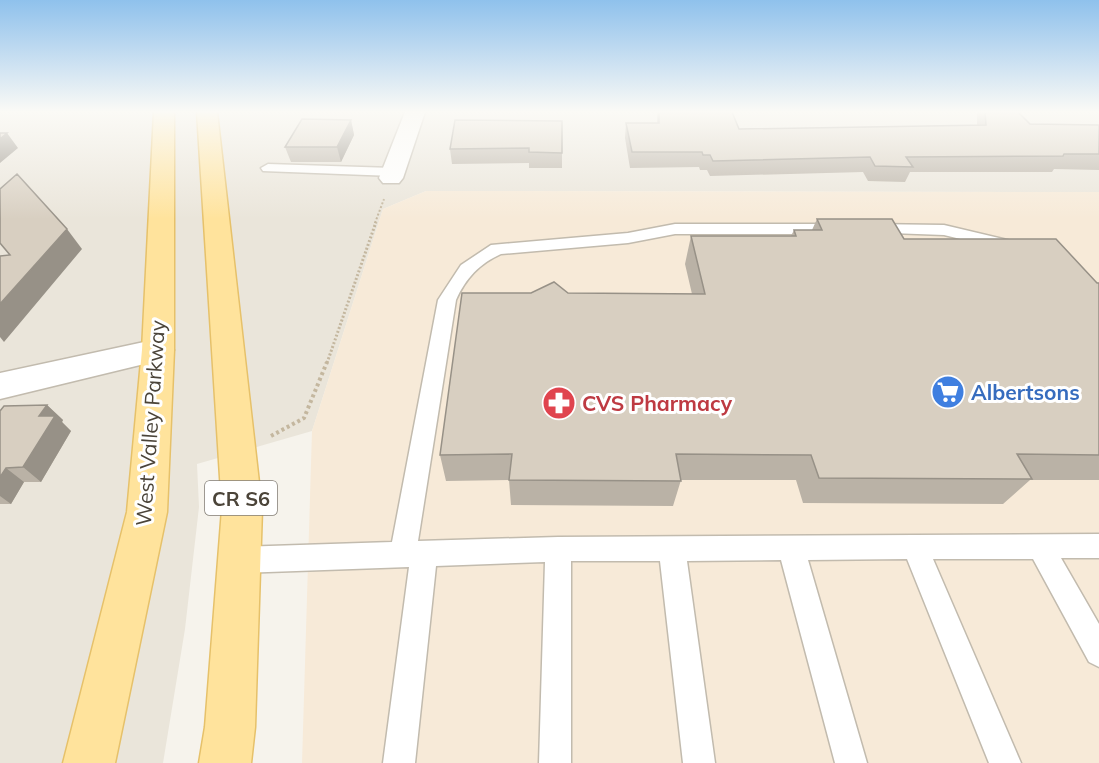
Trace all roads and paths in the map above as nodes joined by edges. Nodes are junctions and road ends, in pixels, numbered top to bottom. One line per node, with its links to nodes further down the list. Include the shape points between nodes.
1 (163, 148): 7 (main road, West Valley Parkway)
2 (210, 148): 9 (main road, CR S6)
3 (402, 148): 5 (street)
4 (268, 168): 5 (lane)
5 (392, 175): 9 (path, via 317,391 304,418)
6 (1030, 255): 16 (lane, via 998,242 944,230 675,229 628,238 498,249 481,256 455,281 447,300)
7 (158, 350): 8 (street); 19 (main road, West Valley Parkway, via 147,512)
8 (0, 386)
9 (237, 451): 17 (main road, CR S6, via 242,509)
10 (1040, 546): 11 (lane); 12 (lane); 18 (lane)
11 (1099, 546)
12 (915, 547): 14 (lane); 25 (lane)
13 (672, 548): 14 (lane); 15 (lane); 23 (lane)
14 (791, 548): 24 (lane)
15 (558, 549): 16 (lane); 22 (lane)
16 (414, 553): 17 (lane); 21 (lane)
17 (239, 560): 20 (main road, CR S6, via 231,727)
18 (1099, 652)
19 (89, 763)
20 (225, 763)
21 (399, 763)
22 (555, 763)
23 (699, 763)
24 (850, 763)
25 (1005, 763)

